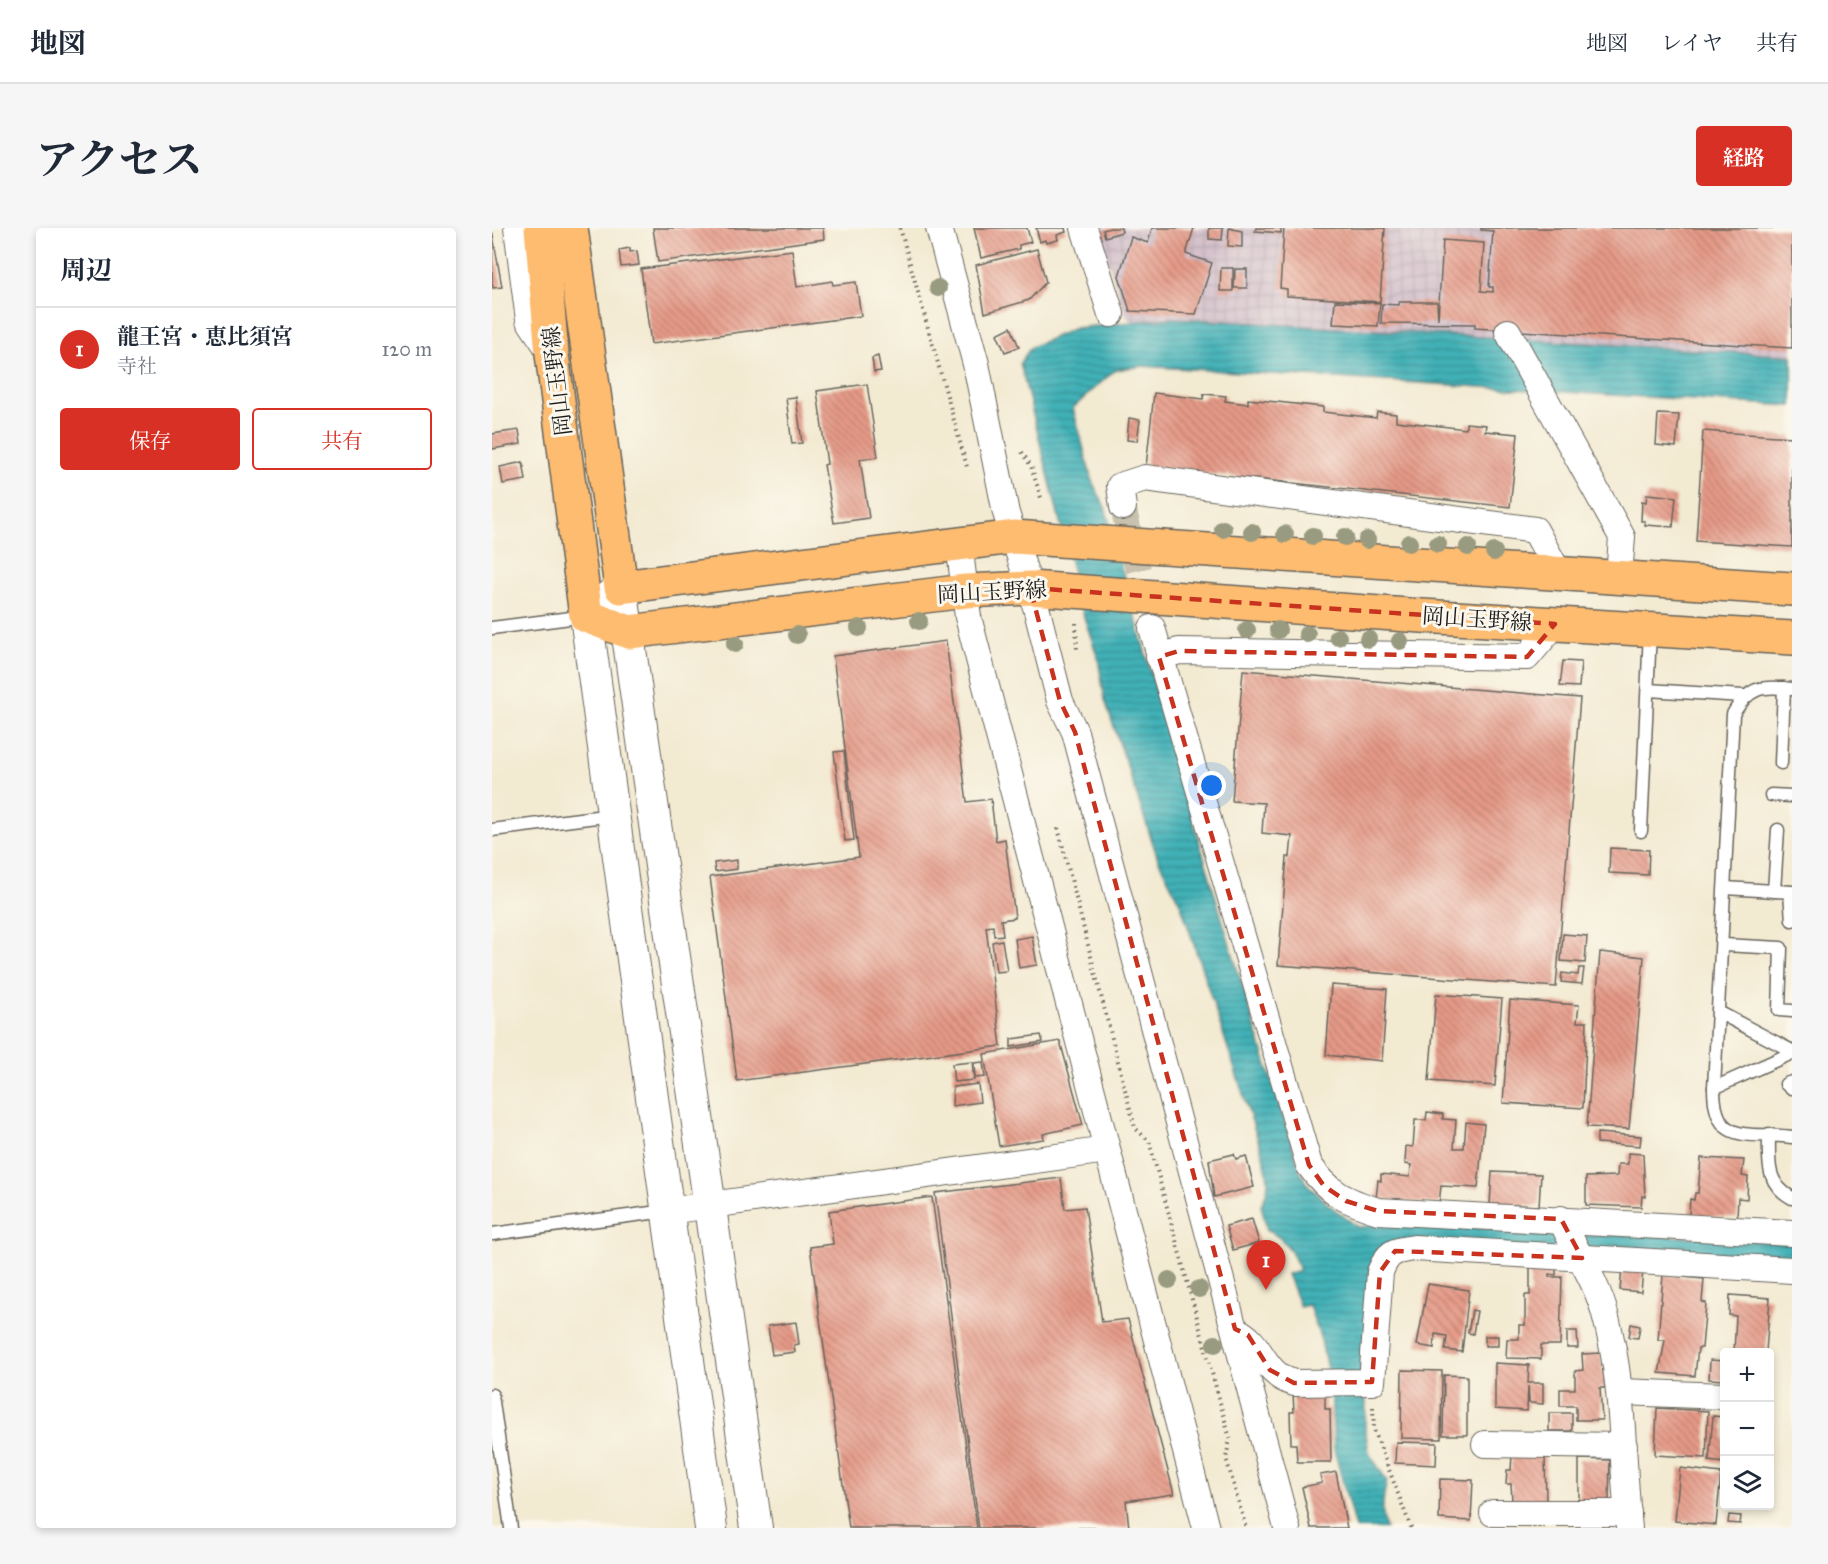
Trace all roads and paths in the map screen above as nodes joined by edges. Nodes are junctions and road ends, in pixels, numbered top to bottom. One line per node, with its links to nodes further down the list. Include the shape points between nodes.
1 (517, 228): 9 (street, via 530,320)
2 (542, 228): 9 (main road, 岡山玉野線)
3 (571, 228): 16 (main road, 岡山玉野線)
4 (900, 228): 10 (path)
5 (939, 228): 12 (street, via 976,364)
6 (1084, 228): 7 (street)
7 (1111, 314)
8 (1508, 332): 15 (street, via 1622,537)
9 (552, 354): 20 (main road, 岡山玉野線)
10 (969, 471)
11 (1123, 507): 14 (street, via 1119,486 1146,478 1535,530)
12 (1014, 537): 13 (main road); 14 (main road); 17 (street)
13 (959, 543): 16 (main road); 19 (street)
14 (1559, 574): 15 (main road)
15 (1619, 577): 18 (main road)
16 (621, 587): 20 (street); 25 (street)
17 (1030, 588): 19 (main road, 岡山玉野線); 21 (main road, 岡山玉野線); 60 (street, via 1060,701 1075,732)
18 (1792, 589)
19 (966, 591): 25 (main road, 岡山玉野線); 52 (street, via 969,617)
20 (586, 616): 22 (lane); 25 (main road, 岡山玉野線); 34 (street)
21 (1555, 624): 24 (main road, 岡山玉野線); 27 (street, via 1527,657 1179,651)
22 (492, 628)
23 (1152, 628): 27 (street)
24 (1650, 629): 26 (main road, 岡山玉野線); 29 (lane)
25 (629, 632): 54 (street)
26 (1792, 638)
27 (1159, 657): 58 (street, via 1309,1165 1324,1186 1346,1201 1378,1211)
28 (1788, 688): 30 (lane, via 1760,688); 31 (lane)
29 (1648, 690): 30 (lane); 38 (lane)
30 (1743, 696): 39 (lane, via 1733,714 1731,728)
31 (1781, 763)
32 (1771, 795): 33 (lane)
33 (1792, 796)
34 (614, 814): 36 (lane); 55 (street)
35 (1058, 828): 73 (path, via 1135,1128 1149,1141 1224,1416 1230,1439 1226,1458)
36 (492, 830)
37 (1778, 830): 40 (lane)
38 (1641, 831)
39 (1725, 888): 40 (lane); 43 (lane)
40 (1774, 891): 41 (lane)
41 (1791, 892): 42 (lane)
42 (1792, 920)
43 (1723, 945): 44 (lane, via 1781,948 1779,1010); 45 (lane)
44 (1792, 1011)
45 (1720, 1013): 46 (lane); 48 (lane)
46 (1792, 1052): 48 (lane)
47 (1792, 1082): 49 (lane, via 1786,1084)
48 (1714, 1088): 50 (lane, via 1714,1110 1722,1125 1740,1136)
49 (1792, 1088)
50 (1769, 1134): 51 (lane); 53 (lane, via 1769,1173)
51 (1792, 1137)
52 (1107, 1150): 54 (street); 72 (street)
53 (1792, 1198)
54 (712, 1206): 55 (street); 71 (street)
55 (668, 1211): 57 (lane); 70 (street)
56 (1792, 1233): 58 (street)
57 (492, 1234)
58 (1571, 1239): 59 (street); 61 (street, via 1395,1251 1386,1258 1380,1272); 62 (street, via 1605,1312)
59 (1792, 1270)
60 (1235, 1329): 61 (street, via 1248,1335 1270,1370 1284,1380 1325,1384); 74 (street)
61 (1371, 1382): 75 (path, via 1374,1430)
62 (1621, 1392): 64 (street); 66 (street)
63 (492, 1395): 69 (lane)
64 (1720, 1396)
65 (1485, 1444): 66 (street)
66 (1624, 1446): 68 (street)
67 (1493, 1513): 68 (street)
68 (1629, 1520)
69 (511, 1528)
70 (711, 1528)
71 (756, 1528)
72 (1206, 1528)
73 (1246, 1528)
74 (1287, 1528)
75 (1411, 1528)

